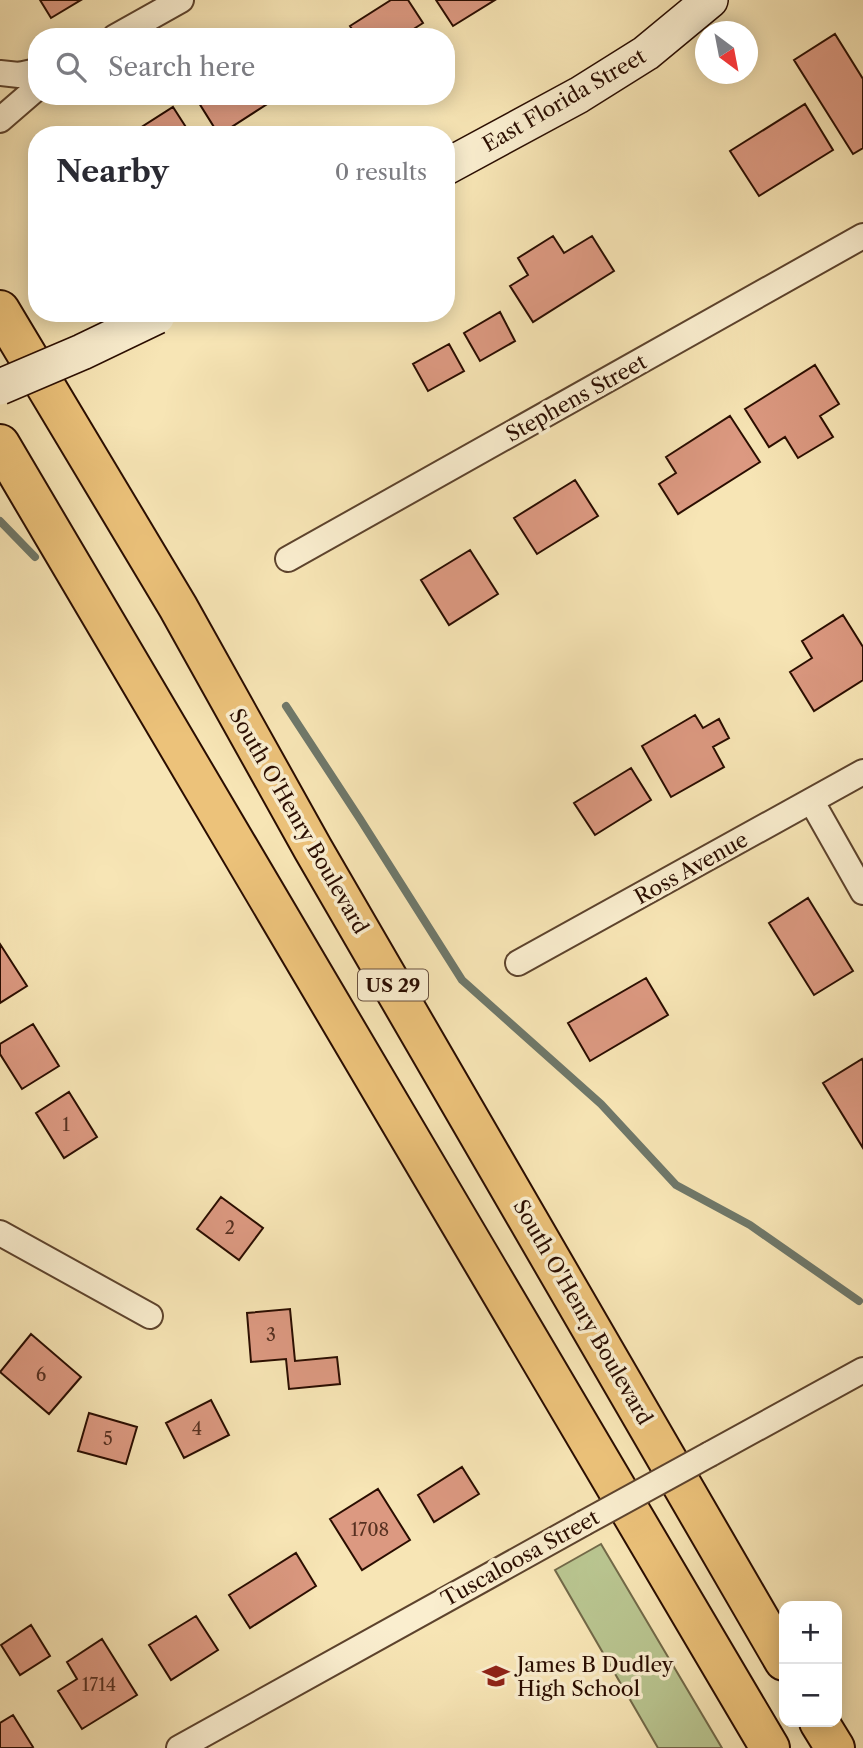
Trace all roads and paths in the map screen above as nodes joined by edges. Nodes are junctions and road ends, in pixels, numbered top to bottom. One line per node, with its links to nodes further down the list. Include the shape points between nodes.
1 (180, 0): 3 (street)
2 (710, 0): 8 (main road, East Florida Street, via 646,53 591,88)
3 (131, 28)
4 (0, 73): 5 (street)
5 (28, 73)
6 (28, 96): 7 (street)
7 (0, 120)
8 (455, 162)
9 (863, 236): 14 (street, Stephens Street)
10 (0, 310): 22 (highway, South O'Henry Boulevard / US 29, via 178,607 313,849)
11 (145, 322): 12 (main road, bridge)
12 (0, 387)
13 (0, 444): 25 (highway, US 29)
14 (288, 559)
15 (863, 772): 16 (street, Ross Avenue)
16 (812, 802): 17 (street); 18 (street, Ross Avenue)
17 (863, 892)
18 (518, 963)
19 (0, 1233): 20 (street)
20 (150, 1316)
21 (863, 1370): 24 (street, Tuscaloosa Street, bridge)
22 (779, 1652)
23 (822, 1727): 26 (highway)
24 (179, 1748)
25 (770, 1748)
26 (835, 1748)

